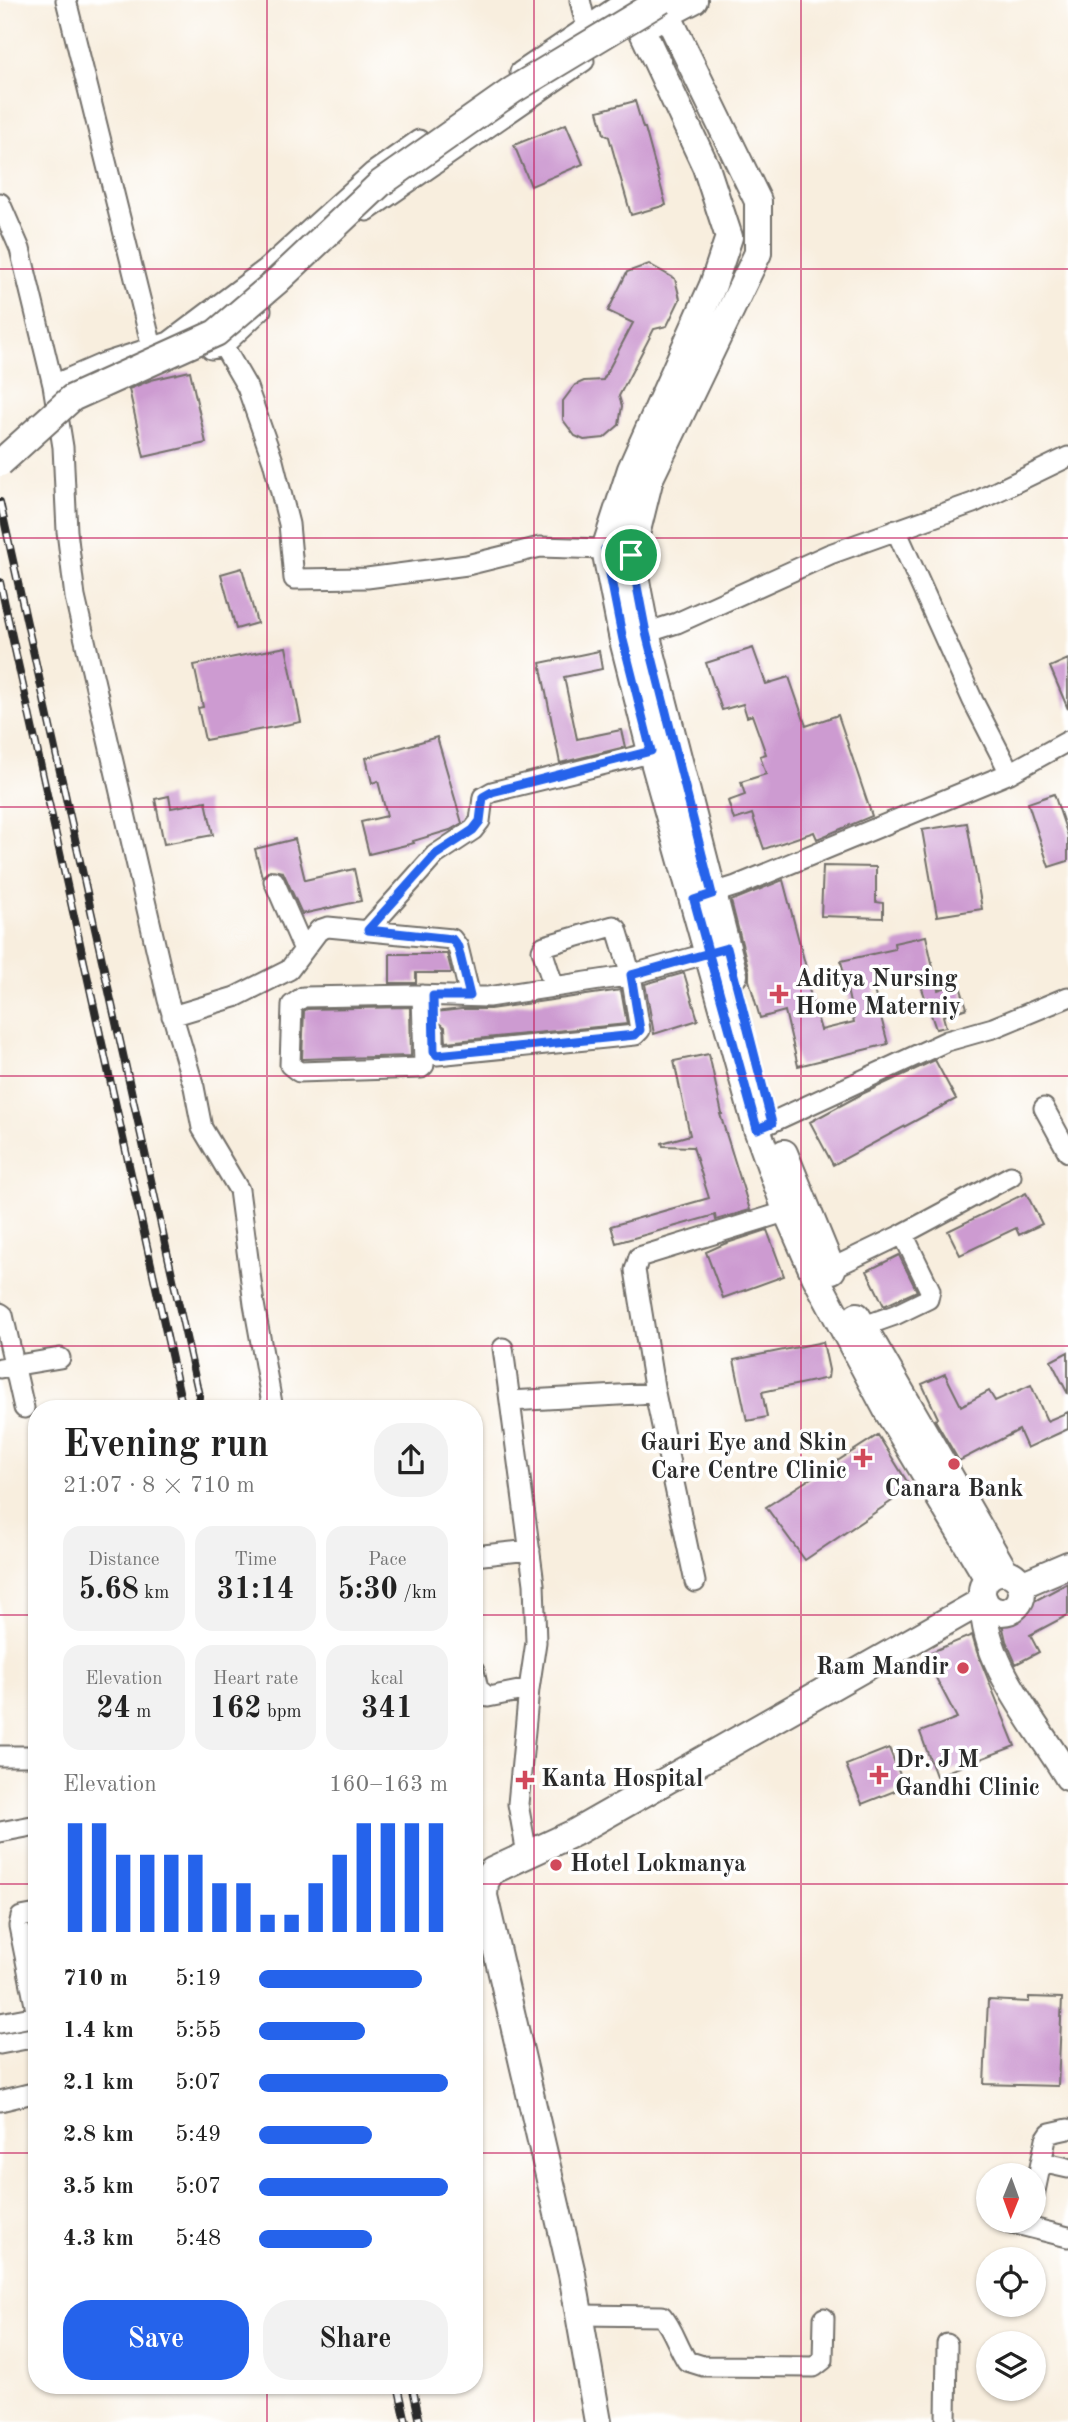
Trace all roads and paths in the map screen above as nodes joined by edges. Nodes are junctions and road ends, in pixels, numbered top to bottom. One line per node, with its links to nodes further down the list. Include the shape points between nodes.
1 (66, 0): 15 (street)
2 (580, 0): 6 (street)
3 (627, 0): 6 (street); 7 (street)
4 (694, 0): 5 (street)
5 (663, 4): 7 (street); 19 (street, bridge, via 513,90 381,183 216,333 72,398); 22 (street, via 758,201 758,253 650,478)
6 (590, 25): 8 (street); 9 (street)
7 (641, 29): 8 (street); 21 (street, via 706,167 729,237 713,285 631,469)
8 (604, 47): 10 (street)
9 (449, 120): 10 (street); 12 (street, via 372,173)
10 (461, 145): 13 (street, via 373,205)
11 (0, 204): 17 (street, via 20,249)
12 (314, 224): 13 (street); 14 (street)
13 (331, 244): 16 (street)
14 (206, 316): 15 (street); 16 (street)
15 (160, 344): 16 (street, via 206,350); 17 (street)
16 (223, 346): 21 (street, via 247,387 273,461 289,524 294,579 367,578 467,565 540,547)
17 (53, 385): 37 (street, via 63,447 75,597)
18 (1068, 457): 20 (street, via 973,503)
19 (0, 463)
20 (896, 530): 23 (street, via 830,554 677,623); 26 (street)
21 (605, 549): 22 (street); 23 (street)
22 (631, 555): 23 (street)
23 (635, 636): 25 (street)
24 (1068, 741): 26 (street)
25 (664, 750): 28 (street); 29 (street, via 483,797 480,821 473,830 435,855)
26 (1010, 773): 28 (street)
27 (274, 881): 30 (street)
28 (703, 897): 31 (street)
29 (368, 930): 30 (street, via 327,927 319,930); 35 (street, via 452,939)
30 (304, 950): 37 (street, via 289,970 235,996)
31 (718, 951): 32 (street); 39 (street)
32 (631, 975): 33 (street); 33 (street, via 613,926 544,946 541,950); 34 (street, via 640,1030 635,1035 437,1055)
33 (554, 987): 35 (street)
34 (428, 995): 34 (street, via 303,997 292,1005 290,1065 299,1072 421,1068); 35 (street)
35 (470, 996)
36 (1068, 997): 39 (street, via 993,1028 947,1041)
37 (172, 1016): 51 (street, via 202,1128 239,1191)
38 (1044, 1108): 40 (street)
39 (764, 1126): 42 (street)
40 (1068, 1152)
41 (1011, 1176): 43 (street)
42 (796, 1208): 44 (street); 50 (street, via 639,1257 635,1270)
43 (903, 1234): 44 (street); 46 (street, via 930,1290 929,1299)
44 (823, 1273): 46 (street)
45 (0, 1313): 49 (street)
46 (854, 1329): 58 (street, via 888,1412)
47 (503, 1348): 52 (street)
48 (60, 1358): 49 (street)
49 (7, 1367): 53 (street)
50 (656, 1394): 52 (street); 57 (street)
51 (271, 1400)
52 (510, 1401): 54 (street)
53 (24, 1408)
54 (530, 1550): 55 (street); 59 (street, via 536,1642)
55 (483, 1555)
56 (1068, 1565): 58 (street)
57 (695, 1582)
58 (999, 1584): 63 (street, via 982,1620 1010,1687); 66 (street, via 574,1833)
59 (529, 1689): 60 (street, via 488,1698); 66 (street, via 518,1804)
60 (483, 1694)
61 (0, 1756): 62 (street)
62 (28, 1756)
63 (1068, 1777)
64 (28, 1827): 65 (street)
65 (0, 1832)
66 (527, 1854): 80 (street, via 492,1871 484,1896)
67 (28, 1916): 68 (street, via 21,1917 19,1926)
68 (28, 1970)
69 (28, 2012): 70 (street)
70 (0, 2024)
71 (28, 2039): 72 (street)
72 (0, 2044)
73 (28, 2094): 74 (street)
74 (0, 2101)
75 (1068, 2129): 76 (street, via 1050,2133)
76 (1041, 2162): 77 (street)
77 (1068, 2168)
78 (1046, 2230): 79 (street)
79 (1068, 2237)
80 (579, 2315): 81 (street, via 662,2316 687,2361 703,2366 814,2367 822,2360); 83 (street)
81 (824, 2318)
82 (947, 2344): 84 (street)
83 (598, 2422)
84 (946, 2422)

